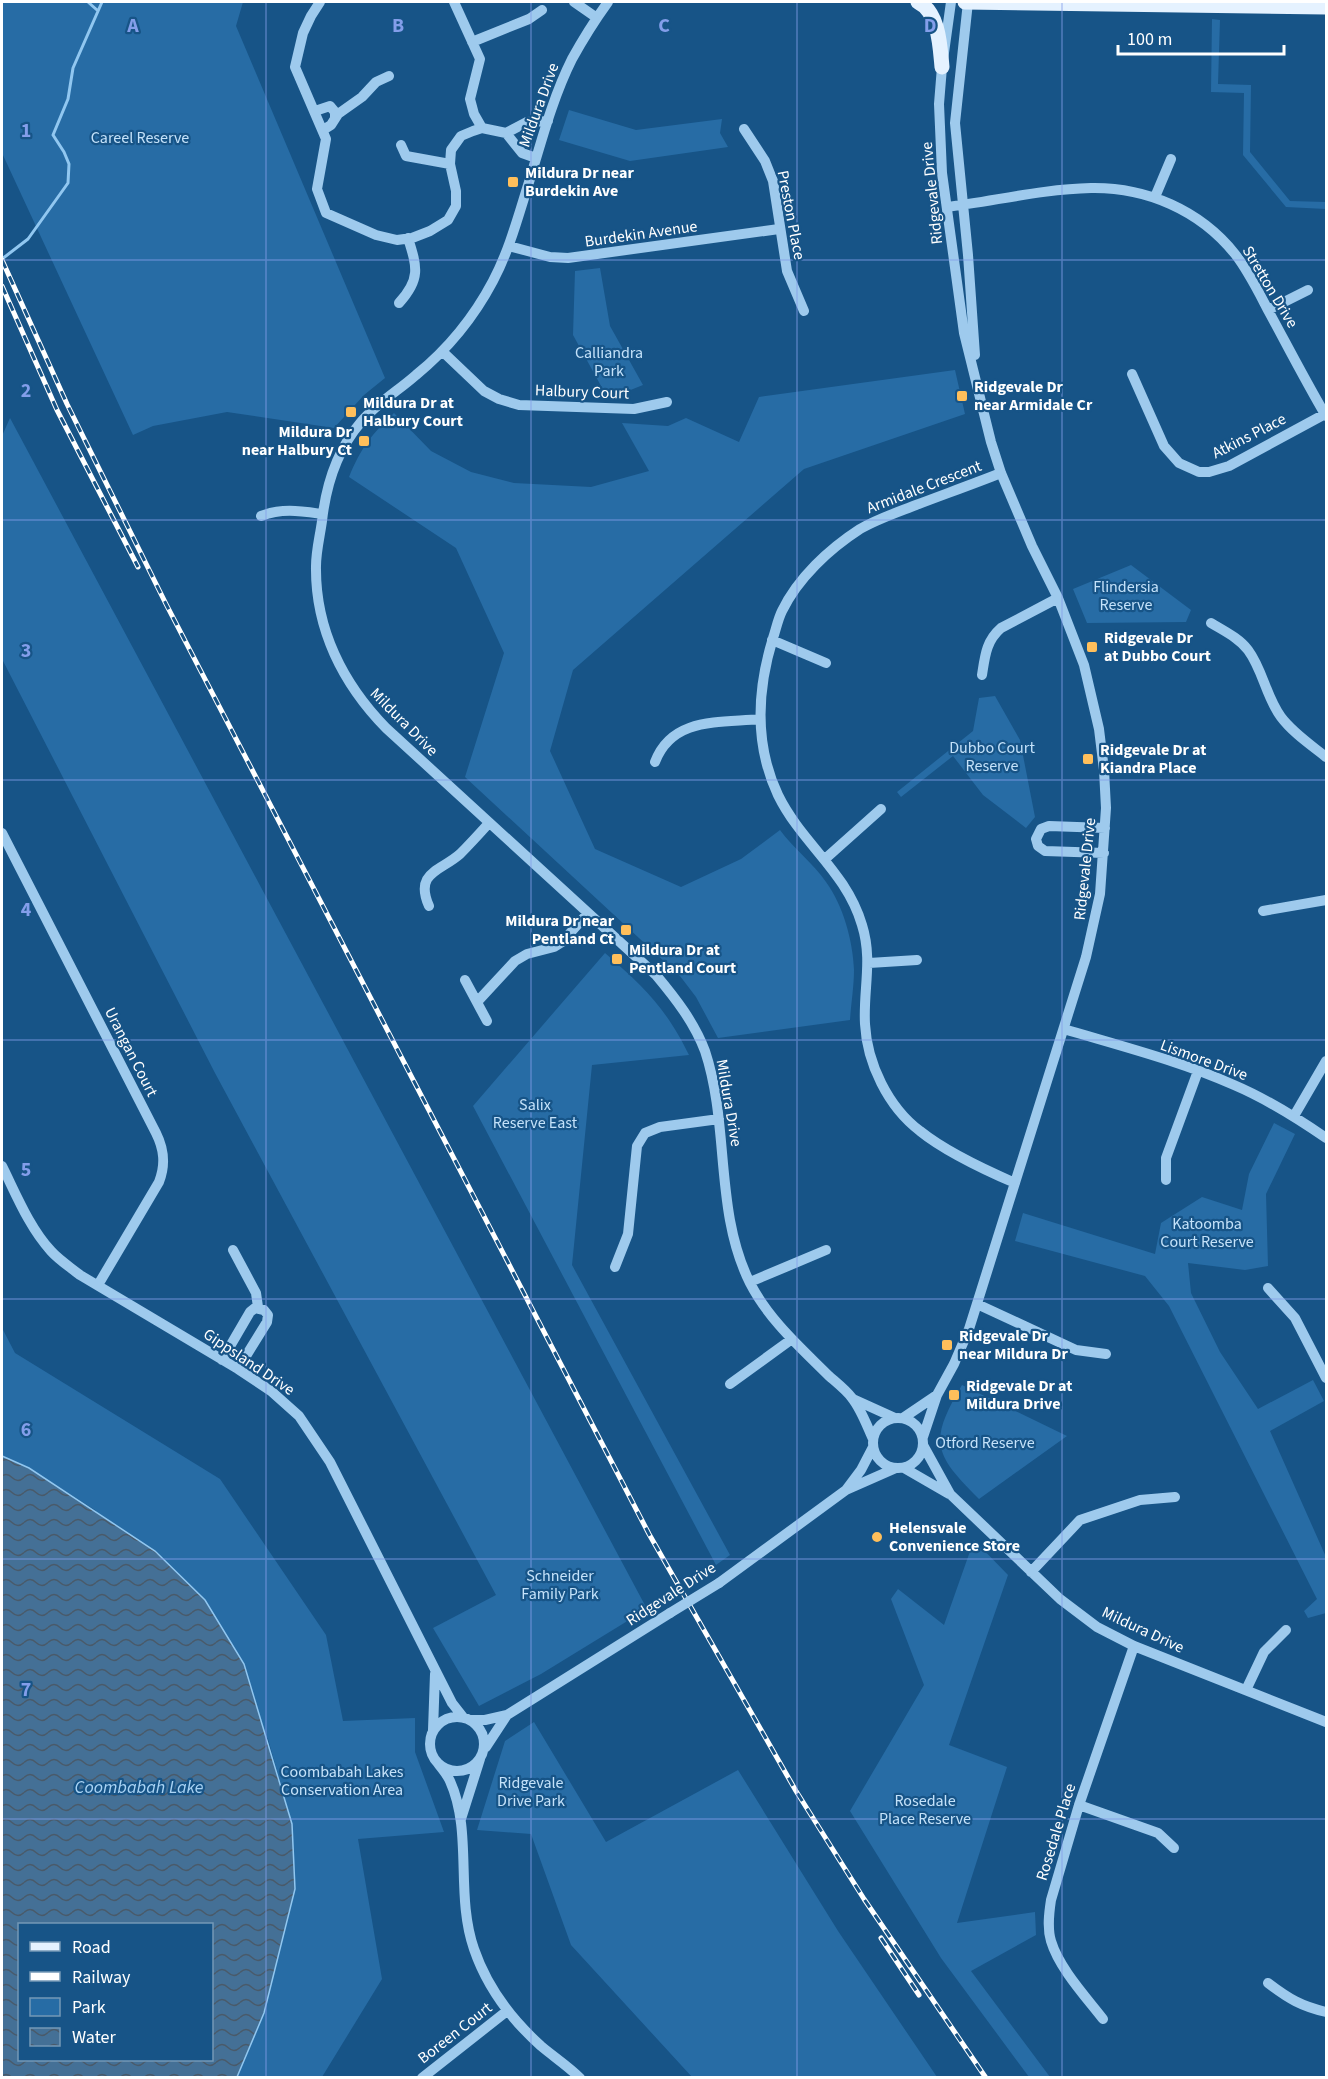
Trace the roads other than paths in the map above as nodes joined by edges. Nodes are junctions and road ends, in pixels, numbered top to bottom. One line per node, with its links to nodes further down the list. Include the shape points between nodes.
1 (320, 2): 14 (street, via 303,33 296,67)
2 (454, 2): 11 (street)
3 (574, 2): 10 (street)
4 (608, 2): 10 (street, Mildura Drive)
5 (918, 2): 12 (main road, via 926,8 939,37)
6 (951, 2): 12 (street, Ridgevale Drive)
7 (967, 2): 8 (main road); 26 (street, Ridgevale Drive, via 955,123)
8 (1326, 7)
9 (542, 10): 11 (street)
10 (597, 18): 16 (street, Mildura Drive, via 572,59)
11 (472, 42): 17 (street, via 480,59 470,99)
12 (942, 67): 27 (street, Ridgevale Drive, via 941,161)
13 (389, 76): 15 (street, via 376,82)
14 (315, 111): 15 (street, via 330,106); 19 (street)
15 (335, 117): 19 (street)
16 (548, 122): 20 (street, via 527,122); 22 (street, Mildura Drive)
17 (482, 128): 20 (street); 24 (street, via 461,136 451,150)
18 (744, 129): 28 (street, Preston Place, via 773,181)
19 (323, 130): 29 (street, via 326,139 317,189 326,213 376,235 397,240)
20 (506, 133): 22 (street, via 522,153)
21 (401, 145): 24 (street, via 406,156)
22 (536, 158): 30 (street, Mildura Drive)
23 (1171, 159): 25 (street)
24 (450, 164): 29 (street, via 456,206 448,220)
25 (1155, 198): 26 (street, Stretton Drive, via 1130,190 1090,188); 33 (street, Stretton Drive, via 1197,219 1215,233 1234,253)
26 (963, 205): 27 (street, Stretton Drive); 37 (street, Ridgevale Drive)
27 (947, 207): 37 (street, Ridgevale Drive, via 964,333)
28 (779, 230): 30 (street, Burdekin Avenue, via 568,258); 34 (street, Preston Place, via 787,271)
29 (408, 238): 32 (street, via 417,265 415,280)
30 (509, 246): 35 (street, Mildura Drive, via 477,308)
31 (1308, 290): 33 (street)
32 (399, 303)
33 (1268, 310): 39 (street, Stretton Drive)
34 (804, 311)
35 (443, 351): 38 (street, Halbury Court, via 484,391 519,405 634,409); 41 (street, Mildura Drive, via 361,421 332,470)
36 (1132, 374): 39 (street, Atkins Place, via 1164,446 1179,463 1199,472 1229,466)
37 (976, 380): 40 (street, Ridgevale Drive)
38 (667, 402)
39 (1326, 415)
40 (1001, 473): 43 (street, Ridgevale Drive); 45 (street, Armidale Crescent, via 890,515 843,541 796,590 781,611)
41 (322, 514): 42 (street, via 290,510); 52 (street, Mildura Drive, via 316,565 318,597 339,666 365,707)
42 (261, 516)
43 (1058, 598): 47 (street, via 994,634 985,651); 53 (street, Ridgevale Drive, via 1092,693 1104,770)
44 (1211, 623): 49 (street, via 1247,649 1281,717)
45 (772, 640): 46 (street); 48 (street, Armidale Crescent, via 761,687)
46 (826, 663)
47 (982, 675)
48 (760, 719): 50 (street, via 681,730 668,740); 56 (street, Armidale Crescent, via 762,744 779,796 796,826)
49 (1326, 757)
50 (655, 762)
51 (881, 808): 56 (street)
52 (489, 823): 58 (street, via 460,854 434,870 426,880 424,889); 60 (street, Mildura Drive)
53 (1105, 828): 55 (street, Ridgevale Drive); 55 (street, via 1045,827 1038,831 1036,839 1045,850)
54 (2, 833): 79 (street, Urangan Court, via 163,1152 159,1182)
55 (1104, 854): 66 (street, Ridgevale Drive, via 1094,928)
56 (825, 860): 62 (street, Armidale Crescent, via 854,904)
57 (1326, 900): 59 (street)
58 (429, 906)
59 (1263, 911)
60 (588, 913): 64 (street, via 562,942 515,961); 70 (street, Mildura Drive, via 656,975 683,1008 708,1062)
61 (917, 960): 62 (street)
62 (869, 963): 74 (street, Armidale Crescent, via 865,1027 873,1062 889,1096 919,1131 983,1169)
63 (465, 980): 64 (street)
64 (477, 1002): 65 (street)
65 (488, 1021)
66 (1064, 1029): 68 (street, Lismore Drive); 74 (street, Ridgevale Drive)
67 (1326, 1061): 69 (street)
68 (1198, 1071): 69 (street, Lismore Drive); 73 (street, via 1166,1158)
69 (1294, 1116): 71 (street, Lismore Drive)
70 (719, 1119): 77 (street, via 660,1127 645,1133 637,1146 628,1234); 78 (street, Mildura Drive, via 731,1229)
71 (1326, 1138)
72 (2, 1166): 79 (street, Gippsland Drive, via 30,1222 51,1251)
73 (1166, 1180)
74 (1016, 1183): 81 (street, Ridgevale Drive)
75 (233, 1250): 82 (street, via 256,1293)
76 (826, 1250): 78 (street)
77 (615, 1267)
78 (750, 1282): 83 (street, Mildura Drive, via 778,1326)
79 (98, 1285): 85 (street, Gippsland Drive)
80 (1268, 1288): 87 (street, via 1294,1318)
81 (977, 1304): 84 (street, via 1076,1350); 89 (street, Ridgevale Drive, via 963,1345)
82 (258, 1307): 85 (street, via 250,1312); 86 (street, via 267,1312 267,1322)
83 (792, 1339): 88 (street); 90 (street, Mildura Drive)
84 (1106, 1354)
85 (222, 1360): 86 (street, Gippsland Drive)
86 (238, 1369): 101 (street, Gippsland Drive, via 284,1401 321,1446)
87 (1326, 1378)
88 (730, 1384)
89 (937, 1395): 91 (street, Ridgevale Drive); 92 (street, Ridgevale Drive)
90 (854, 1400): 91 (street, Mildura Drive); 93 (street, Mildura Drive)
91 (899, 1418): 92 (street, via 916,1425); 93 (street, via 881,1425)
92 (923, 1441): 94 (street, via 917,1459); 96 (street, Mildura Drive)
93 (873, 1443): 94 (street, via 881,1461); 95 (street, Ridgevale Drive, via 861,1470)
94 (900, 1468): 95 (street, Ridgevale Drive); 96 (street, Mildura Drive)
95 (846, 1490): 103 (street, Ridgevale Drive, bridge, via 719,1583)
96 (950, 1494): 98 (street, Mildura Drive)
97 (1175, 1497): 98 (street, via 1140,1500 1080,1520)
98 (1031, 1572): 100 (street, Mildura Drive, via 1079,1615)
99 (1286, 1630): 102 (street, via 1264,1652)
100 (1134, 1646): 102 (street, Mildura Drive); 109 (street, Rosedale Place)
101 (435, 1671): 104 (street, Gippsland Drive, via 452,1703); 106 (street, Gippsland Drive)
102 (1246, 1690): 105 (street, Mildura Drive)
103 (507, 1715): 104 (street, Ridgevale Drive, via 485,1720); 107 (street, Ridgevale Drive)
104 (467, 1718): 106 (street, via 446,1719); 107 (street, via 483,1733)
105 (1326, 1722)
106 (433, 1730): 108 (street, via 430,1747)
107 (483, 1754): 108 (street, via 468,1769 460,1771); 110 (street, Ridgevale Drive)
108 (437, 1762): 110 (street, via 449,1779)
109 (1079, 1805): 111 (street, via 1158,1833); 115 (street, Rosedale Place, via 1051,1900 1049,1927 1059,1959)
110 (460, 1822): 113 (street, via 468,1929 484,1974)
111 (1174, 1848)
112 (1269, 1983): 114 (street, via 1290,2001)
113 (507, 2012): 116 (street, Boreen Court); 117 (street)
114 (1326, 2012)
115 (1103, 2019)
116 (422, 2078)
117 (580, 2078)

